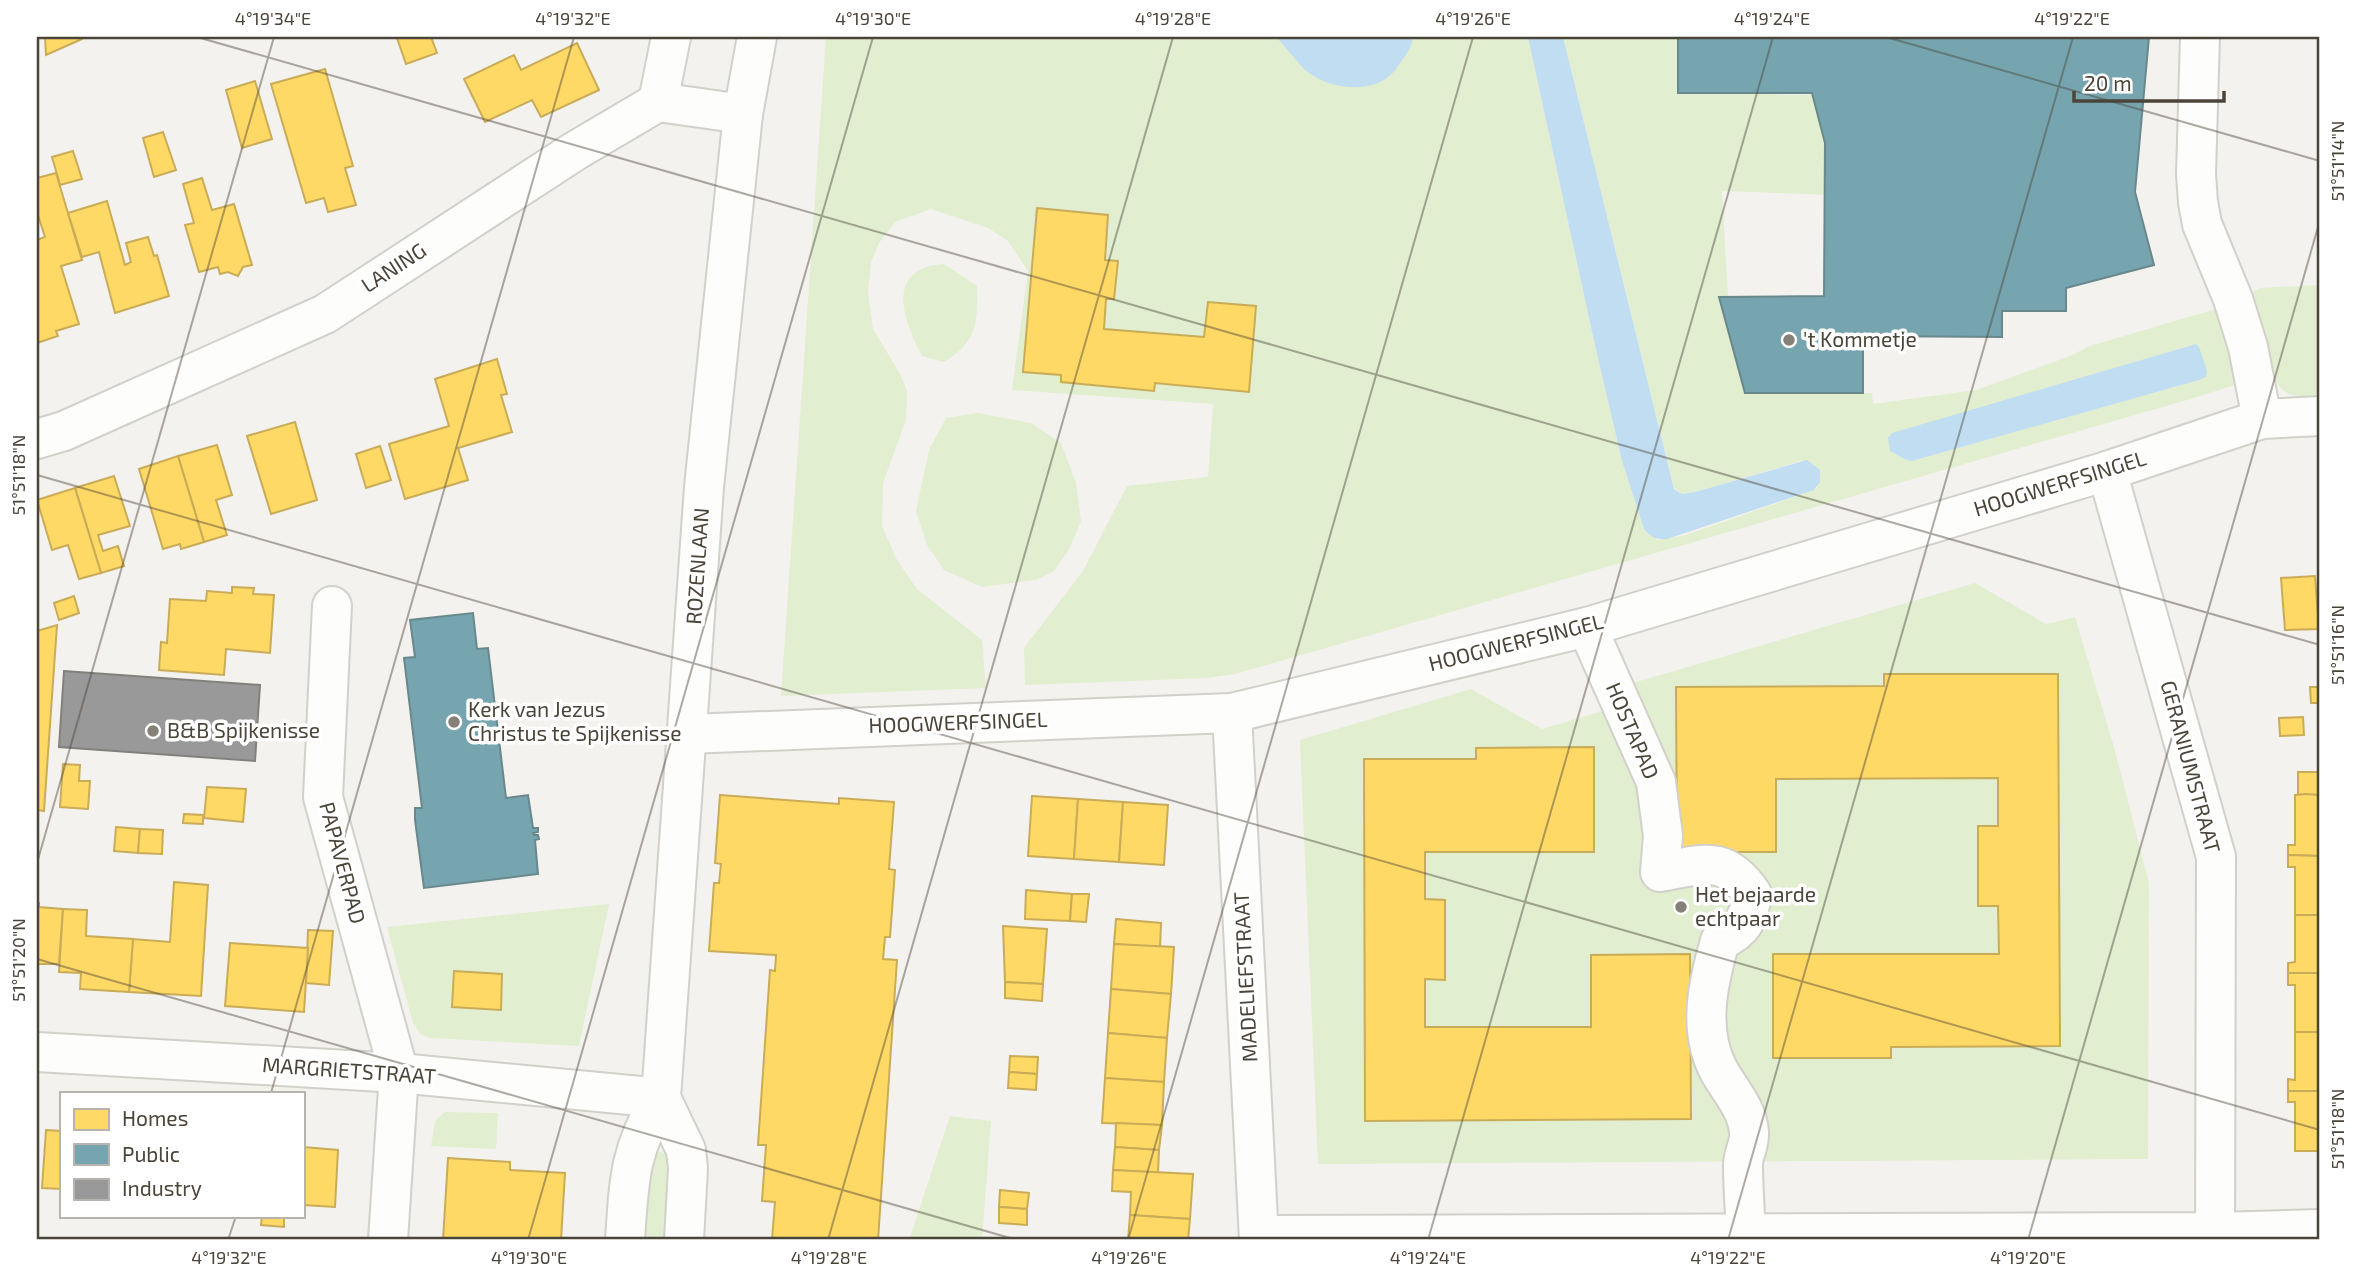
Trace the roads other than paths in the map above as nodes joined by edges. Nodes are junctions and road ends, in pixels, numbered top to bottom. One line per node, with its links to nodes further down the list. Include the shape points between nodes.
1 (671, 37): 4 (street)
2 (757, 37): 5 (street, ROZENLAAN)
3 (2200, 37): 7 (street, via 2197,202 2248,347)
4 (658, 102): 5 (street); 8 (street, LANING, via 325,314)
5 (743, 114): 13 (street, ROZENLAAN, via 704,487)
6 (2320, 416): 7 (street, HOOGWERFSINGEL)
7 (2262, 419): 9 (street, HOOGWERFSINGEL)
8 (37, 439)
9 (2107, 471): 11 (street, HOOGWERFSINGEL); 19 (street, GERANIUMSTRAAT, via 2217,857)
10 (332, 606): 15 (street, PAPAVERPAD, via 323,797)
11 (1587, 627): 12 (street, HOOGWERFSINGEL); 18 (street, HOSTAPAD, via 1656,782 1663,836 1660,872 1714,863 1741,878 1752,894 1749,917 1735,934 1720,941 1706,1012 1718,1069 1742,1108 1749,1134 1743,1161)
12 (1232, 713): 13 (street, HOOGWERFSINGEL); 20 (street, MADELIEFSTRAAT)
13 (688, 734): 16 (street, ROZENLAAN)
14 (37, 1052): 15 (street, MARGRIETSTRAAT)
15 (399, 1073): 16 (street, MARGRIETSTRAAT); 21 (street, PAPAVERPAD)
16 (661, 1098): 22 (street, ROZENLAAN, via 637,1145); 23 (street, ROZENLAAN, via 686,1150)
17 (2320, 1229): 19 (street)
18 (1761, 1236): 19 (street); 20 (street)
19 (2215, 1236)
20 (1259, 1238)
21 (388, 1240)
22 (625, 1240)
23 (684, 1240)

